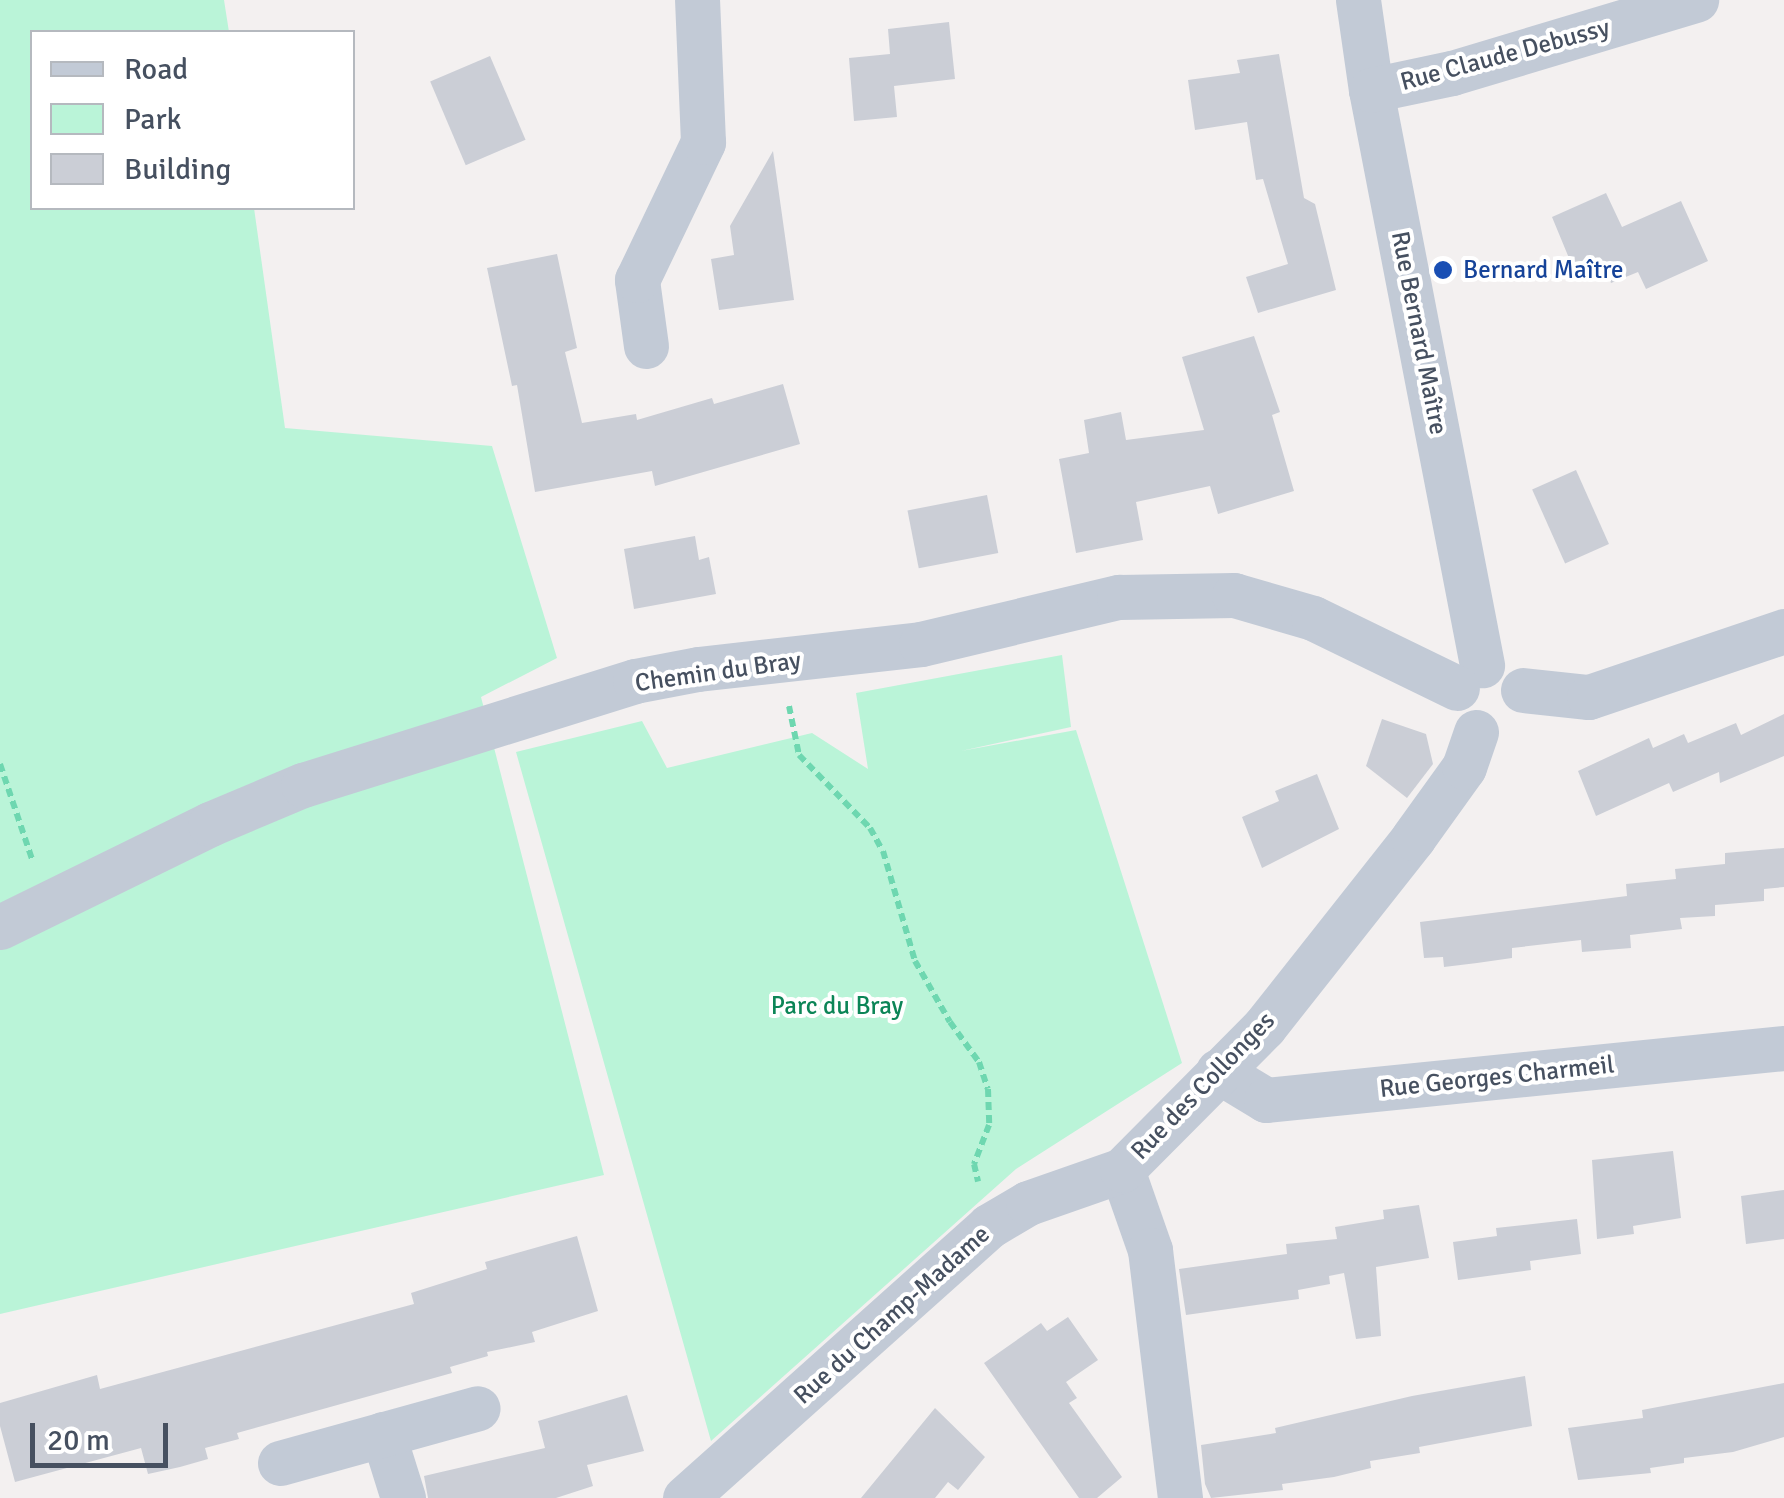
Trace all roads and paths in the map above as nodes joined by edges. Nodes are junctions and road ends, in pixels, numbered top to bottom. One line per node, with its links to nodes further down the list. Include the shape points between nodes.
1 (697, 0): 5 (street, via 704,142 637,280)
2 (1358, 0): 4 (street, Rue Bernard Maître)
3 (1696, 0): 4 (street, Rue Claude Debussy, via 1452,73)
4 (1371, 90): 8 (street, Rue Bernard Maître)
5 (646, 346)
6 (1784, 631): 9 (street, via 1588,697)
7 (780, 663): 8 (street, Chemin du Bray, via 921,644 1119,597 1234,595); 12 (street, Chemin du Bray, via 635,681 303,785); 17 (path, via 800,755 876,839 915,961 979,1062 989,1125 974,1164)
8 (1469, 677): 9 (street, via 1503,667); 10 (street, via 1460,718)
9 (1523, 690): 10 (street, via 1522,712 1508,729)
10 (1476, 732): 15 (street, Rue des Collonges, via 1464,767 1412,838 1264,1027)
11 (0, 764): 12 (path)
12 (48, 906): 13 (street, Chemin du Bray)
13 (0, 927)
14 (1784, 1048): 15 (street, Rue Georges Charmeil, via 1266,1100)
15 (1218, 1072): 16 (street, Rue des Collonges)
16 (1122, 1170): 17 (street, Rue du Champ-Madame, via 1028,1203); 23 (street, Rue des Collonges, via 1150,1250)
17 (990, 1226): 22 (street, Rue du Champ-Madame)
18 (478, 1408): 19 (street)
19 (384, 1434): 20 (street); 21 (street)
20 (280, 1463)
21 (402, 1498)
22 (685, 1498)
23 (1180, 1498)

